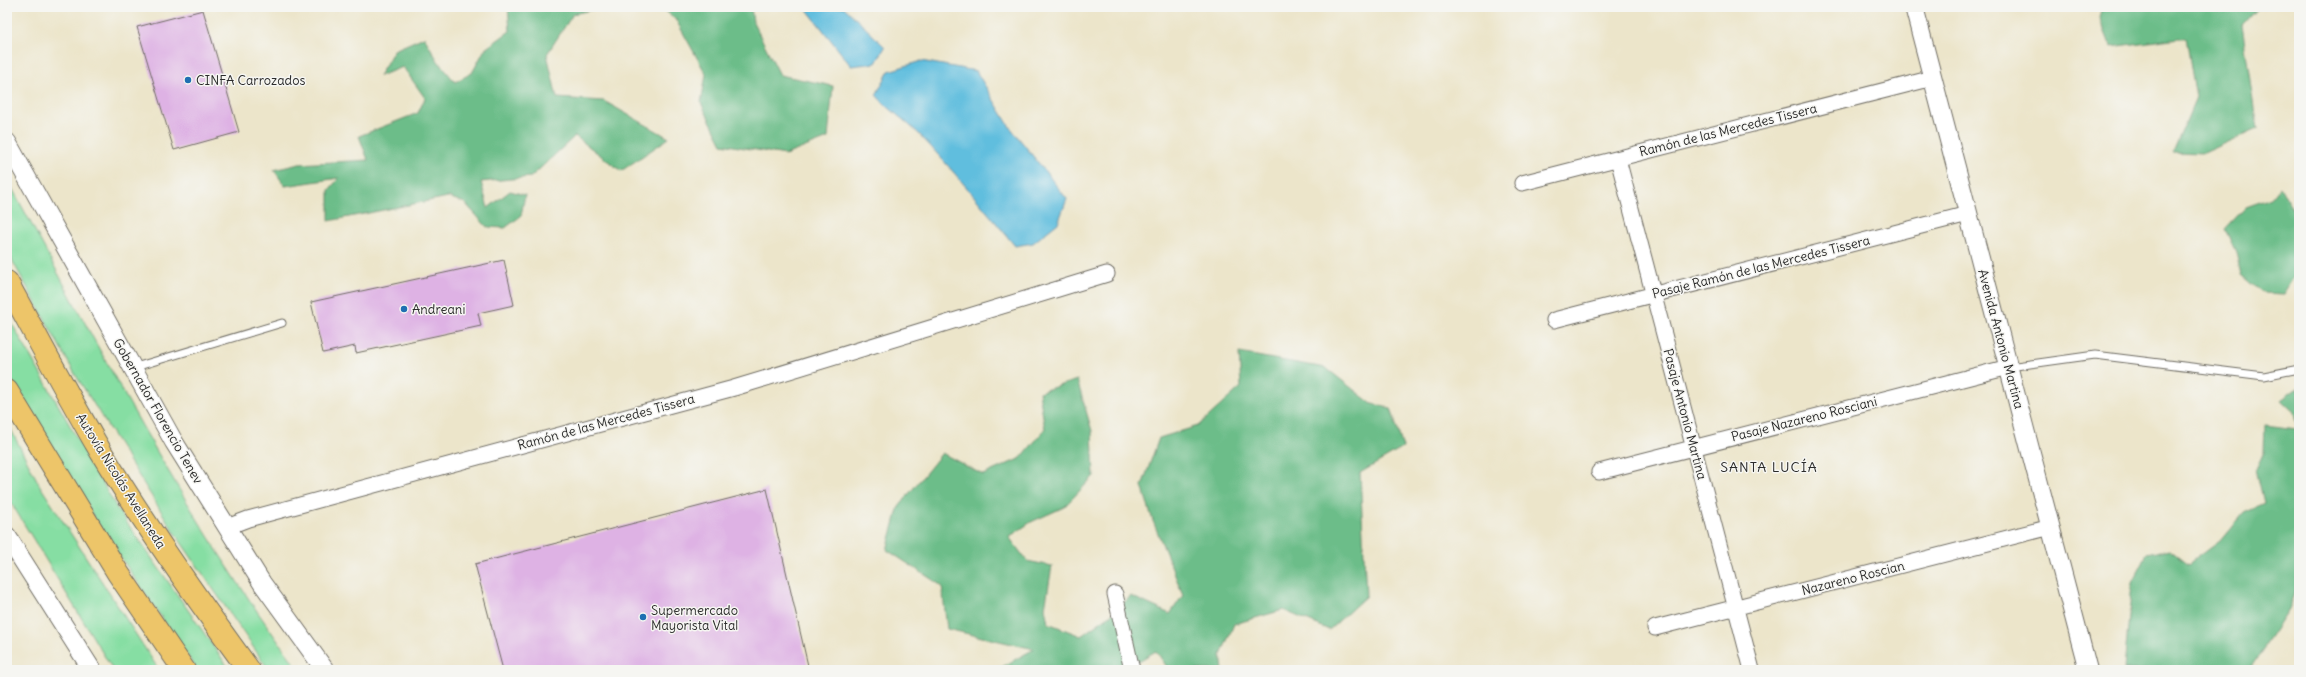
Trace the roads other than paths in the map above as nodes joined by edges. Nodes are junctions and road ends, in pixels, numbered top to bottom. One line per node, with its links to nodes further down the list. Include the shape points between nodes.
1 (1914, 7): 2 (street, Avenida Antonio Martina)
2 (1933, 78): 4 (street, Ramón de las Mercedes Tissera); 6 (street, Avenida Antonio Martina)
3 (7, 142): 13 (street, Gobernador Florencio Tenev)
4 (1618, 159): 5 (street, Ramón de las Mercedes Tissera); 9 (street, Pasaje Antonio Martina)
5 (1522, 183)
6 (1968, 214): 9 (street, Pasaje Ramón de las Mercedes Tissera); 12 (street, Avenida Antonio Martina)
7 (1107, 274): 18 (street, Ramón de las Mercedes Tissera, via 734,388 248,519)
8 (7, 282): 26 (highway, Autovía Nicolás Avellaneda, via 97,445 131,500)
9 (1654, 295): 10 (street, Pasaje Ramón de las Mercedes Tissera); 16 (street, Pasaje Antonio Martina)
10 (1554, 320)
11 (282, 323): 13 (lane)
12 (2009, 367): 14 (lane, via 2095,355 2264,376); 16 (street, Pasaje Nazareno Rosciani); 19 (street, Avenida Antonio Martina)
13 (132, 368): 18 (street, Gobernador Florencio Tenev)
14 (2299, 369)
15 (7, 391): 25 (highway, via 118,573)
16 (1694, 448): 17 (street, Pasaje Nazareno Rosciani); 22 (street, Pasaje Antonio Martina)
17 (1599, 472)
18 (227, 527): 27 (street, Gobernador Florencio Tenev, via 262,583)
19 (2051, 527): 22 (street, Nazareno Roscian); 30 (street, Avenida Antonio Martina)
20 (7, 536): 24 (street)
21 (1115, 594): 28 (street)
22 (1736, 608): 23 (street, Nazareno Roscian); 29 (street, Pasaje Antonio Martina)
23 (1655, 628)
24 (92, 670)
25 (184, 670)
26 (249, 670)
27 (325, 670)
28 (1132, 670)
29 (1752, 670)
30 (2088, 670)

